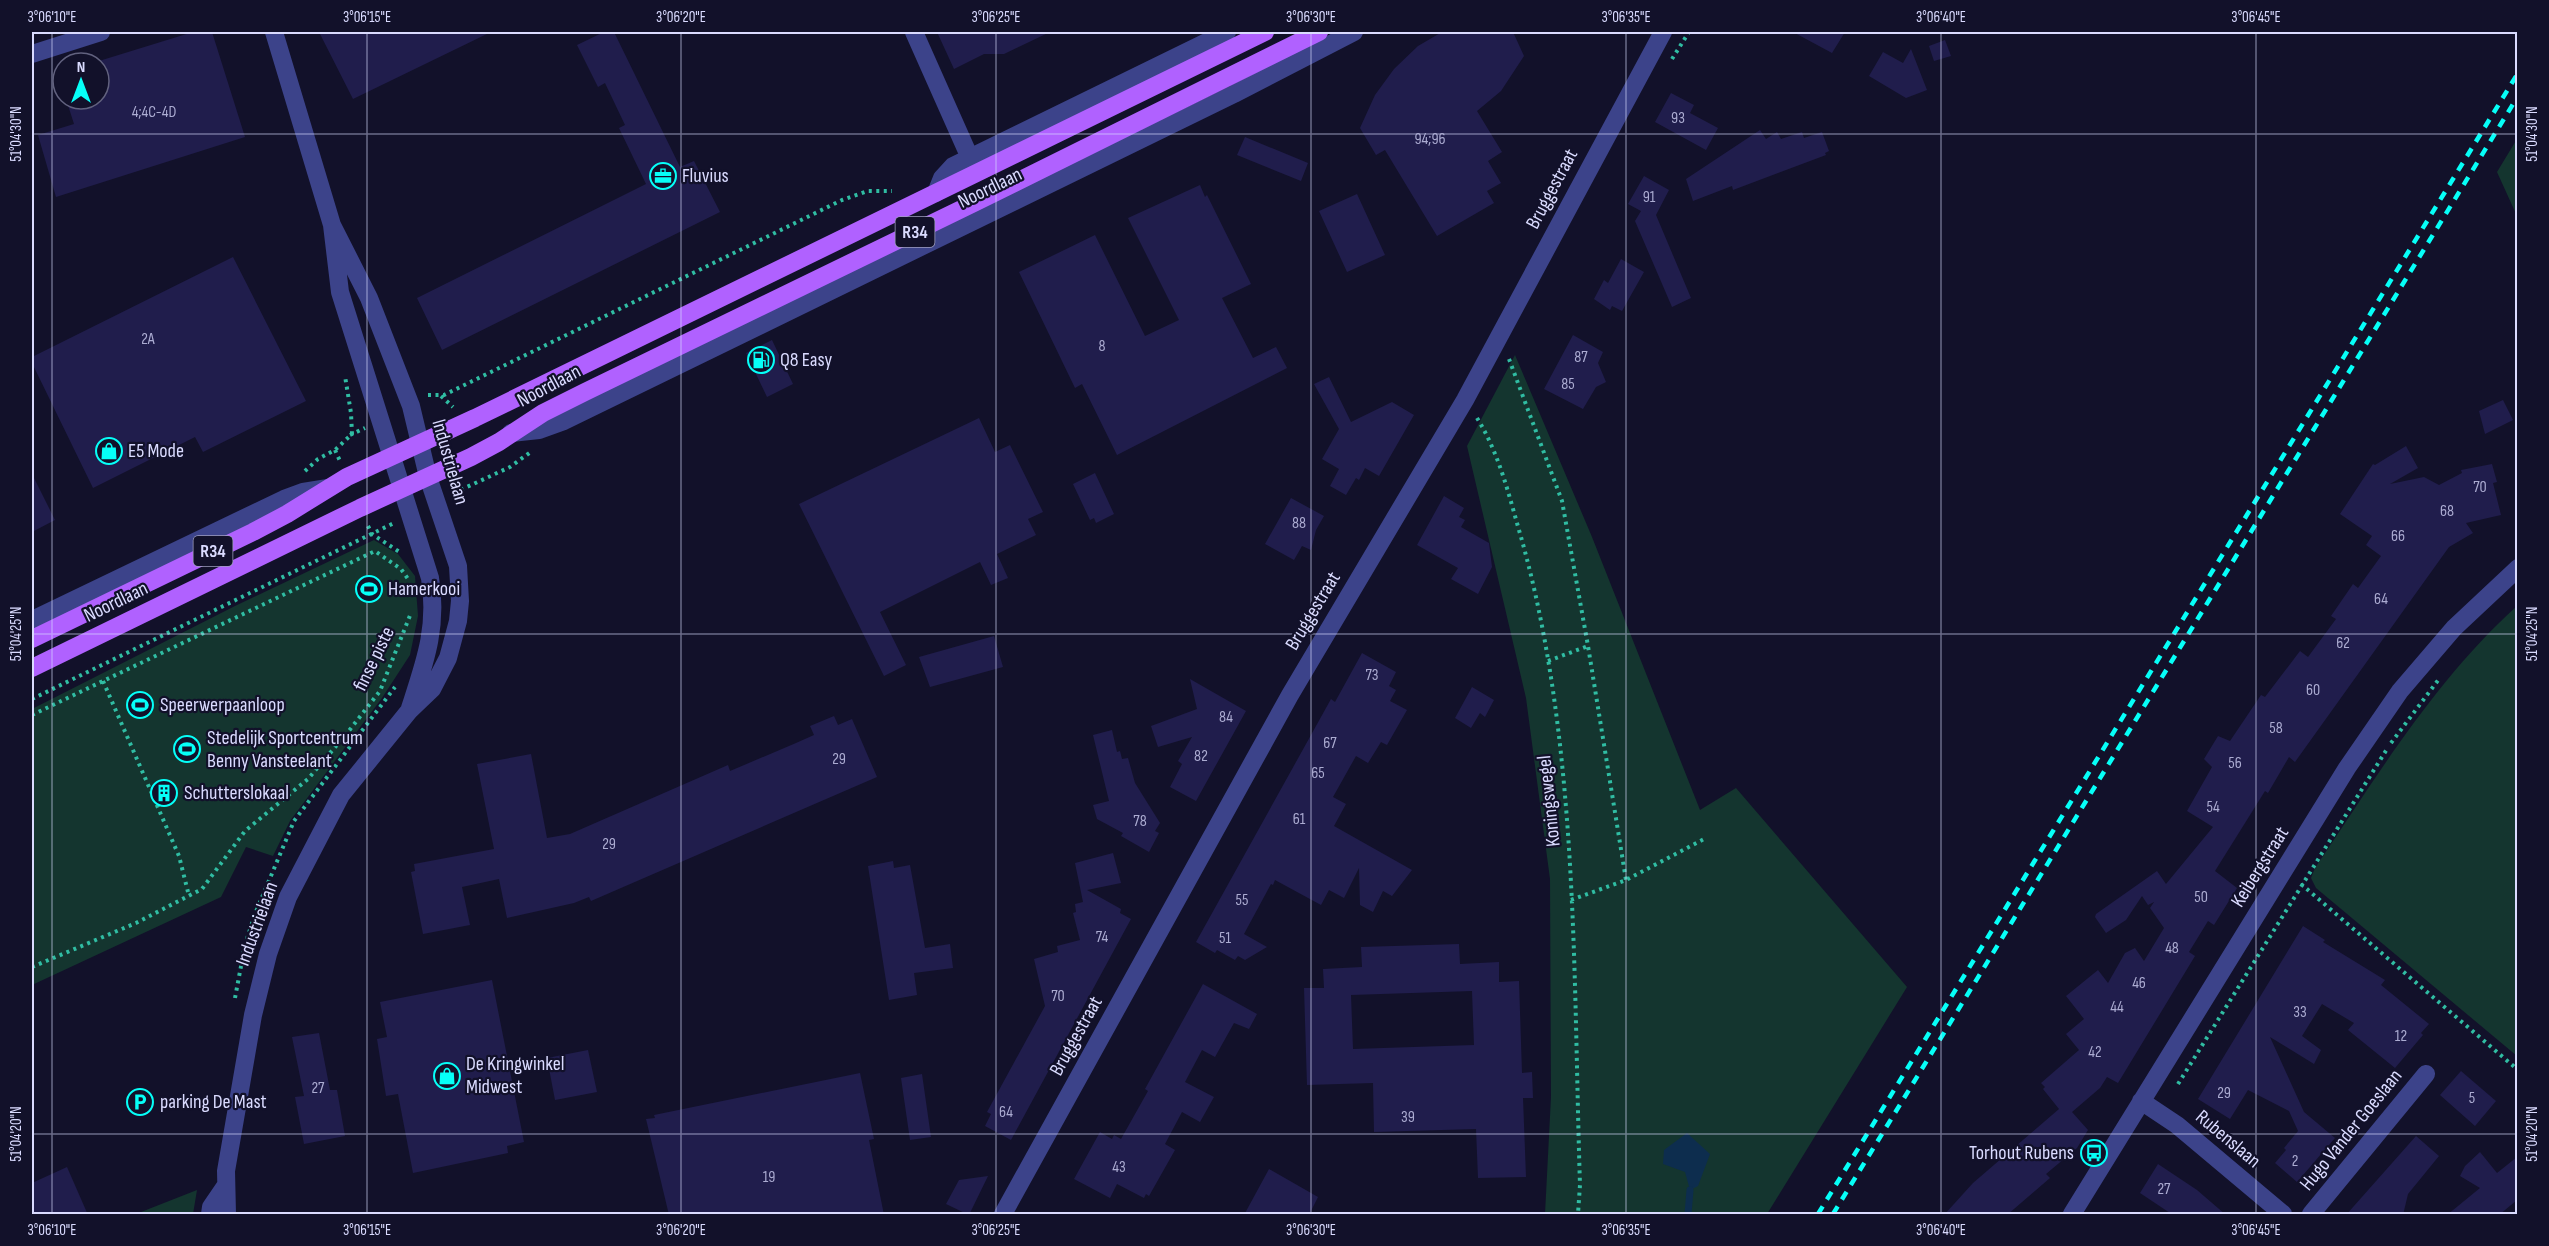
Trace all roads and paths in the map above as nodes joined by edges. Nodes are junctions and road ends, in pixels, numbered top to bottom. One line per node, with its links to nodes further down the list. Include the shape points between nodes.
1 (101, 32): 9 (street)
2 (274, 32): 13 (street, Industrielaan)
3 (914, 32): 10 (street)
4 (1227, 32): 10 (street, Noordlaan)
5 (1265, 32): 12 (main road, Noordlaan / R34)
6 (1319, 32): 17 (main road, Noordlaan / R34, via 585,392)
7 (1354, 32): 17 (street, Noordlaan, via 564,422)
8 (1663, 32): 14 (street, Bruggestraat)
9 (32, 54)
10 (970, 158): 12 (street, Noordlaan, via 953,166)
11 (903, 189): 15 (path, via 868,192 842,201 444,395)
12 (936, 193): 18 (main road, Noordlaan / R34)
13 (332, 225): 18 (street, Industrielaan, via 369,298 411,406); 19 (street, Industrielaan, via 340,292)
14 (1500, 334): 16 (street, Bruggestraat); 29 (path, via 1562,501)
15 (437, 394)
16 (1465, 400): 30 (path, Koningswegel, via 1500,465 1534,583); 52 (street, Bruggestraat, via 1290,695)
17 (512, 433): 20 (main road, Noordlaan / R34)
18 (420, 444): 19 (main road, Noordlaan / R34); 20 (street, Industrielaan)
19 (392, 457): 21 (main road, Noordlaan / R34); 22 (street, Industrielaan)
20 (428, 477): 22 (main road, Noordlaan / R34); 36 (street, Industrielaan, via 456,560 460,601 458,621 440,675)
21 (328, 488): 27 (street, Noordlaan, via 285,498); 28 (main road, Noordlaan / R34, via 262,527)
22 (401, 488): 31 (main road, Noordlaan / R34); 36 (street, Industrielaan, via 427,567 433,605 430,642)
23 (403, 555): 35 (path, via 372,534)
24 (2517, 568): 47 (street, Keibergstraat, via 2454,628 2400,691 2347,768)
25 (410, 581): 34 (path, via 401,569 375,551)
26 (412, 608): 42 (path, finse piste, via 380,691 308,779 245,831 202,890)
27 (32, 620)
28 (32, 639)
29 (1588, 646): 30 (path); 40 (path)
30 (1548, 661): 43 (path, Koningswegel, via 1569,838)
31 (32, 668)
32 (2442, 674): 41 (path, via 2390,744)
33 (400, 680): 39 (path, via 302,809)
34 (103, 681): 37 (path); 42 (path, via 179,856)
35 (32, 699)
36 (410, 711): 49 (street, Industrielaan, via 341,795 288,897 260,985)
37 (32, 715)
38 (1706, 838): 40 (path)
39 (282, 847)
40 (1626, 880): 43 (path)
41 (2301, 884): 45 (path); 48 (path)
42 (189, 896): 44 (path, finse piste)
43 (1571, 900): 53 (path, Koningswegel)
44 (32, 967)
45 (2517, 1070)
46 (2426, 1074): 56 (street, Hugo Vander Goeslaan)
47 (2141, 1101): 48 (street, Rubenslaan); 54 (street, Keibergstraat)
48 (2160, 1113): 55 (street, Rubenslaan)
49 (226, 1185): 50 (street, Industrielaan); 51 (street, Industrielaan)
50 (210, 1215)
51 (227, 1215)
52 (1003, 1215)
53 (1578, 1215)
54 (2072, 1215)
55 (2283, 1215)
56 (2312, 1215)

